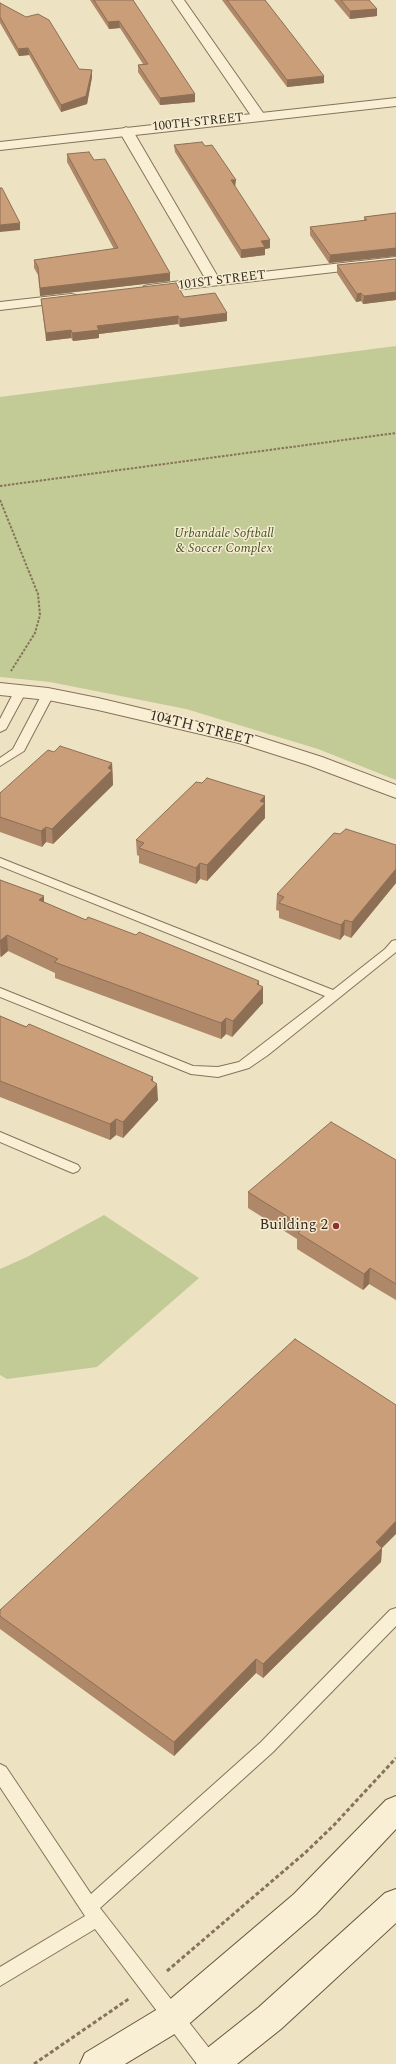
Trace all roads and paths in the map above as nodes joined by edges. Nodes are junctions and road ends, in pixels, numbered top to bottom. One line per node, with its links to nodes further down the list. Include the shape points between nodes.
1 (178, 0): 3 (street)
2 (396, 102): 3 (street, 100TH STREET)
3 (259, 117): 4 (street, 100TH STREET)
4 (126, 131): 5 (street, 100TH STREET); 7 (street)
5 (0, 146)
6 (396, 261): 7 (street, 101ST STREET)
7 (214, 282): 8 (street, 101ST STREET)
8 (132, 291)
9 (86, 297): 10 (street)
10 (0, 306)
11 (396, 433): 12 (path)
12 (0, 486)
13 (0, 500): 14 (path, via 38,594 40,615 36,632)
14 (4, 682): 15 (street, 104TH STREET)
15 (21, 690): 16 (street, 104TH STREET); 17 (lane)
16 (48, 694): 18 (lane, via 18,751); 19 (street, 104TH STREET, via 166,718 246,739)
17 (0, 729)
18 (0, 763)
19 (396, 792)
20 (0, 862): 23 (lane)
21 (396, 944): 23 (lane)
22 (0, 992): 23 (lane, via 191,1070 218,1072 244,1065)
23 (334, 995)
24 (0, 1136): 25 (lane)
25 (73, 1168)
26 (396, 1615): 31 (lane, via 267,1747)
27 (396, 1758): 33 (path, via 334,1826 306,1852 181,1960)
28 (0, 1772): 31 (lane)
29 (396, 1809): 34 (street, via 305,1904)
30 (396, 1903): 37 (street, via 270,2018)
31 (93, 1912): 32 (lane); 33 (lane)
32 (0, 1977)
33 (147, 1986): 34 (lane); 35 (path)
34 (172, 2018): 36 (street); 37 (lane)
35 (34, 2064)
36 (96, 2064)
37 (211, 2064)

